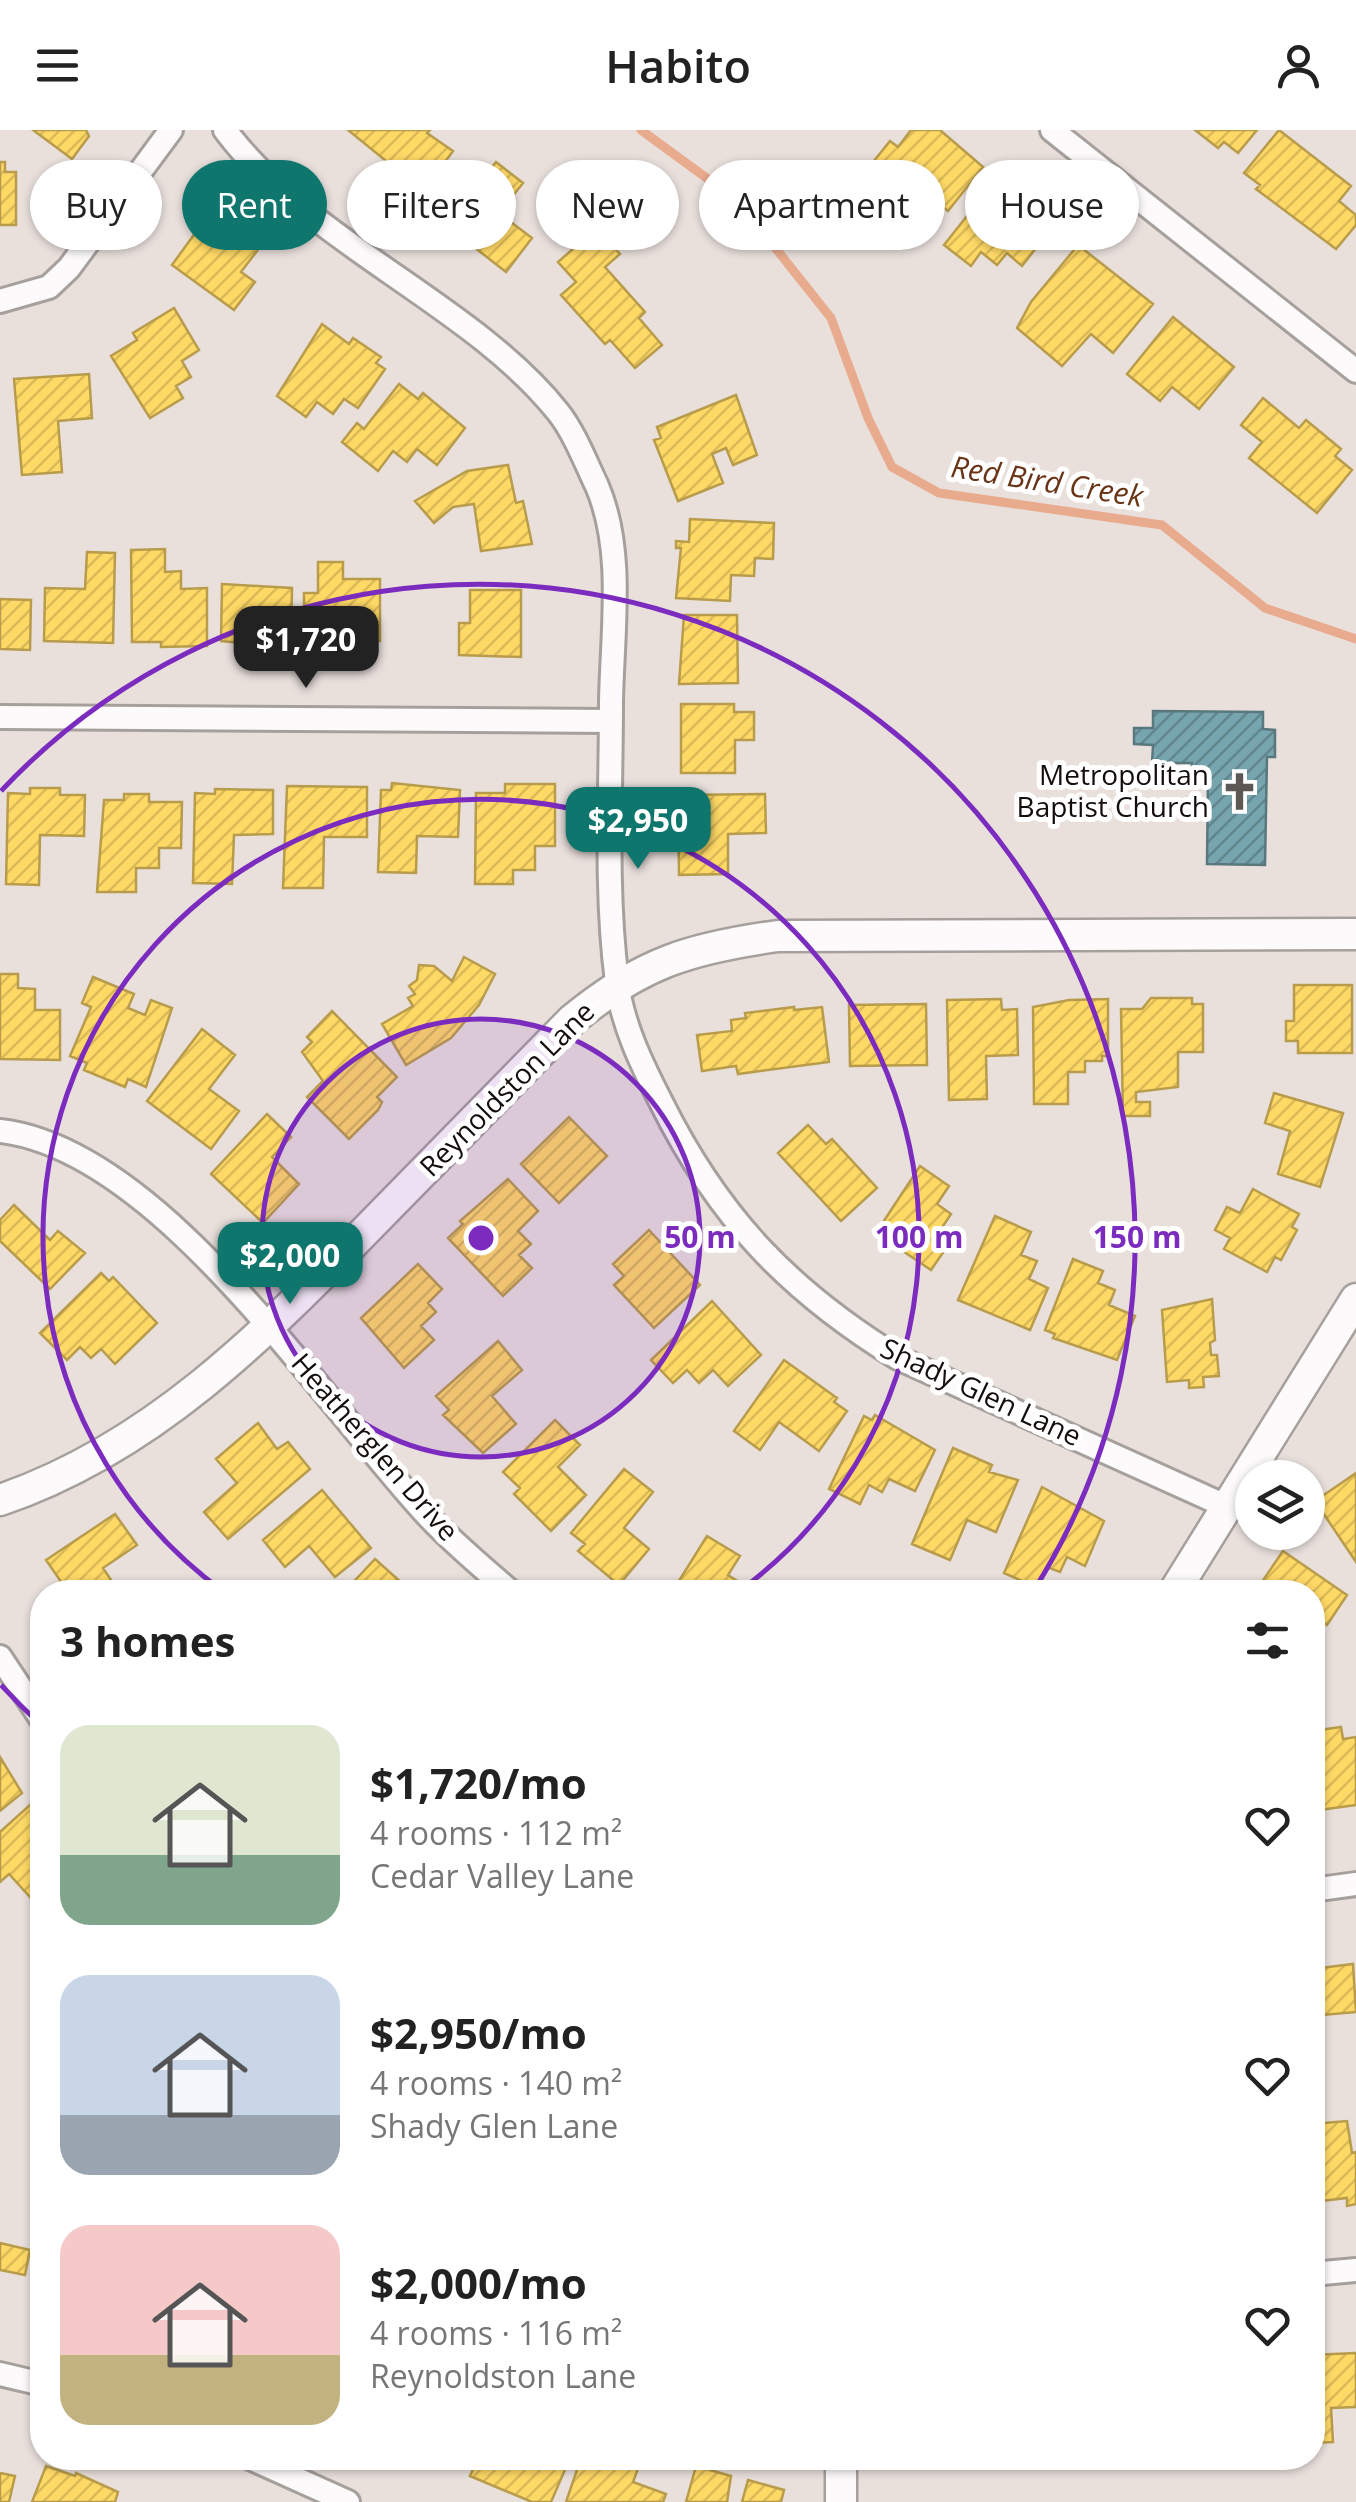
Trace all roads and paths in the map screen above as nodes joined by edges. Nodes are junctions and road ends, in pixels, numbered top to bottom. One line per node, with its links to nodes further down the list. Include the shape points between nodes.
1 (171, 130): 4 (street, via 69,268 49,287)
2 (225, 130): 7 (street, Shady Glen Lane, via 260,170 503,359 560,414 613,534)
3 (1052, 130): 5 (street)
4 (0, 301)
5 (1356, 371)
6 (0, 717): 7 (street)
7 (611, 721): 9 (street, Shady Glen Lane)
8 (1356, 934): 9 (street, Reynoldston Lane, via 778,936 670,958)
9 (617, 983): 12 (street, Reynoldston Lane, via 572,1020); 14 (street, Shady Glen Lane, via 628,1027 674,1128 742,1233 786,1278 898,1358)
10 (0, 1131): 12 (street, Heatherglen Drive, via 73,1152 117,1181)
11 (1355, 1302): 14 (street)
12 (272, 1326): 13 (street, Reynoldston Lane, via 157,1422 38,1488); 15 (street, Heatherglen Drive, via 428,1516)
13 (0, 1500)
14 (1230, 1508): 16 (street)
15 (499, 1580)
16 (1182, 1580)
17 (0, 1657): 18 (street)
18 (30, 1702)
19 (1356, 1884): 20 (street)
20 (1325, 1888)
21 (1356, 2270): 22 (street)
22 (1325, 2273)
23 (0, 2374): 24 (street)
24 (30, 2381)
25 (277, 2470): 27 (street)
26 (841, 2470): 28 (street)
27 (348, 2502)
28 (841, 2502)

